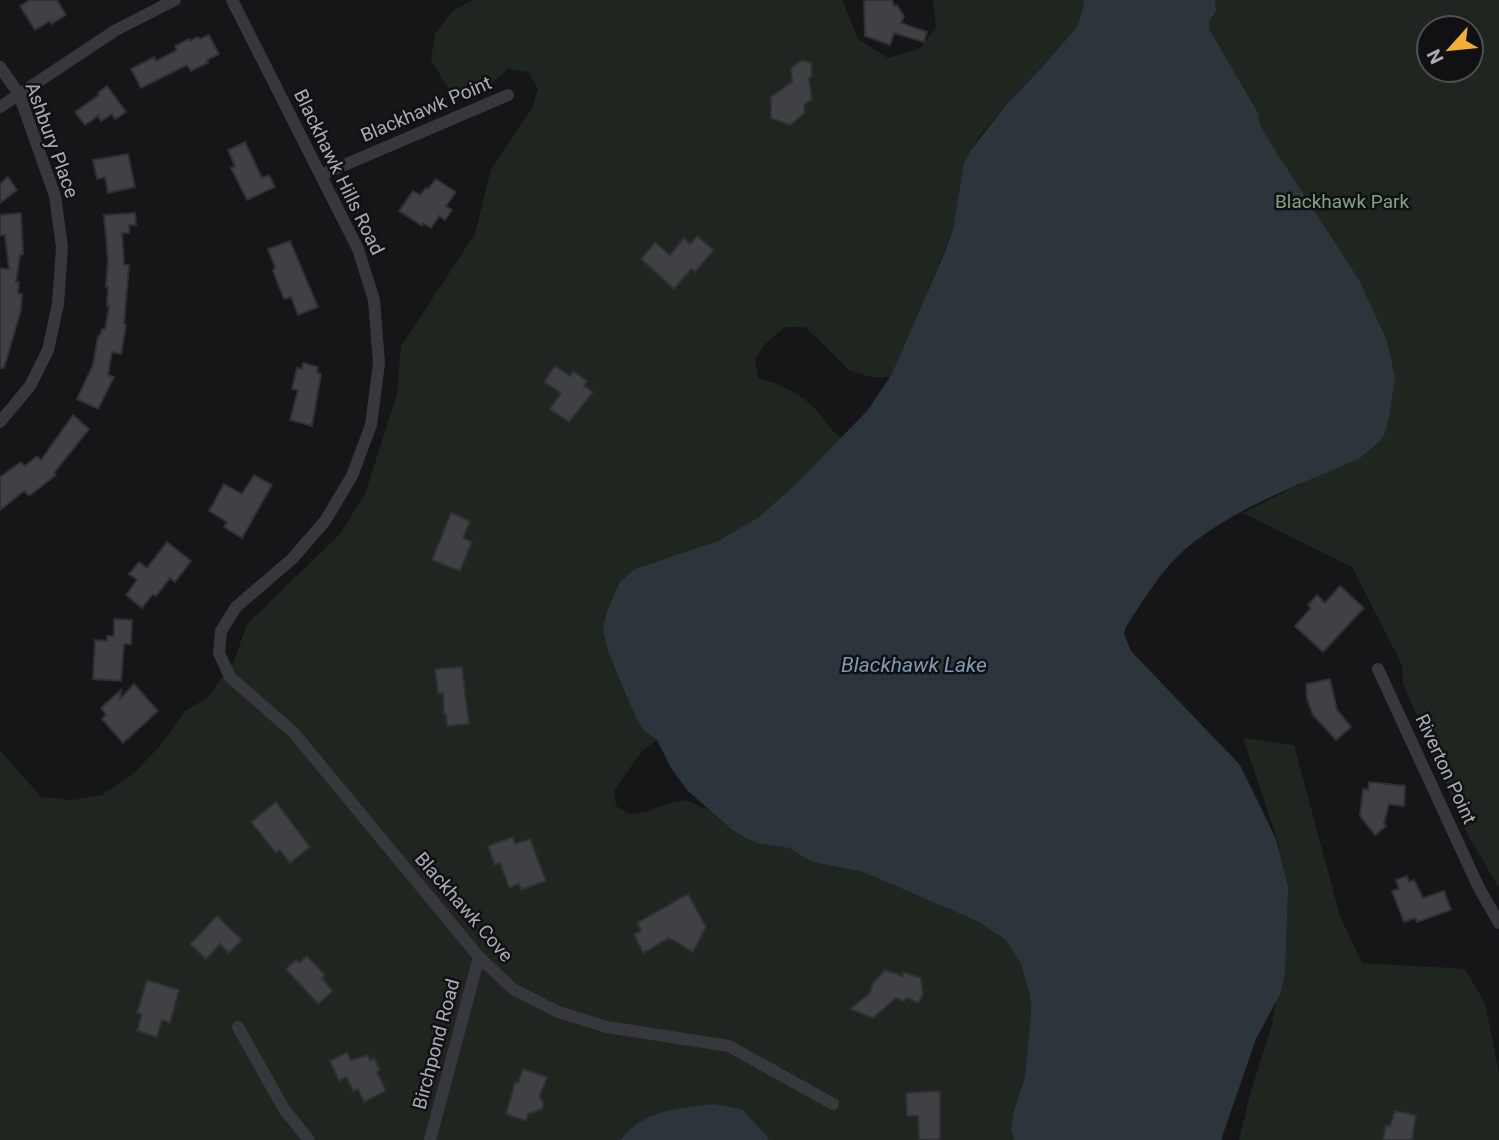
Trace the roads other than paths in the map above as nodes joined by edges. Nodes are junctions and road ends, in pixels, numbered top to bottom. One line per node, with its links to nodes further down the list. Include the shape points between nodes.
1 (175, 0): 4 (street, via 116,30)
2 (232, 0): 7 (street, Blackhawk Hills Road)
3 (0, 66): 4 (street, Ashbury Place)
4 (19, 94): 6 (street); 8 (street, Ashbury Place, via 55,196 62,247 58,304 48,350 30,386)
5 (508, 95): 7 (street, Blackhawk Point)
6 (0, 107)
7 (321, 176): 9 (street, Blackhawk Hills Road, via 358,249 374,300 379,363 371,425 352,476 325,522 292,559 236,607 221,631)
8 (0, 422)
9 (219, 653): 12 (street, Blackhawk Cove, via 230,677 294,733)
10 (1378, 668): 11 (street, Riverton Point)
11 (1499, 923)
12 (479, 957): 14 (street, Blackhawk Cove, via 513,989 558,1012 607,1027 729,1046); 16 (street, Birchpond Road)
13 (238, 1027): 15 (street, via 284,1109)
14 (832, 1104)
15 (309, 1140)
16 (430, 1140)

